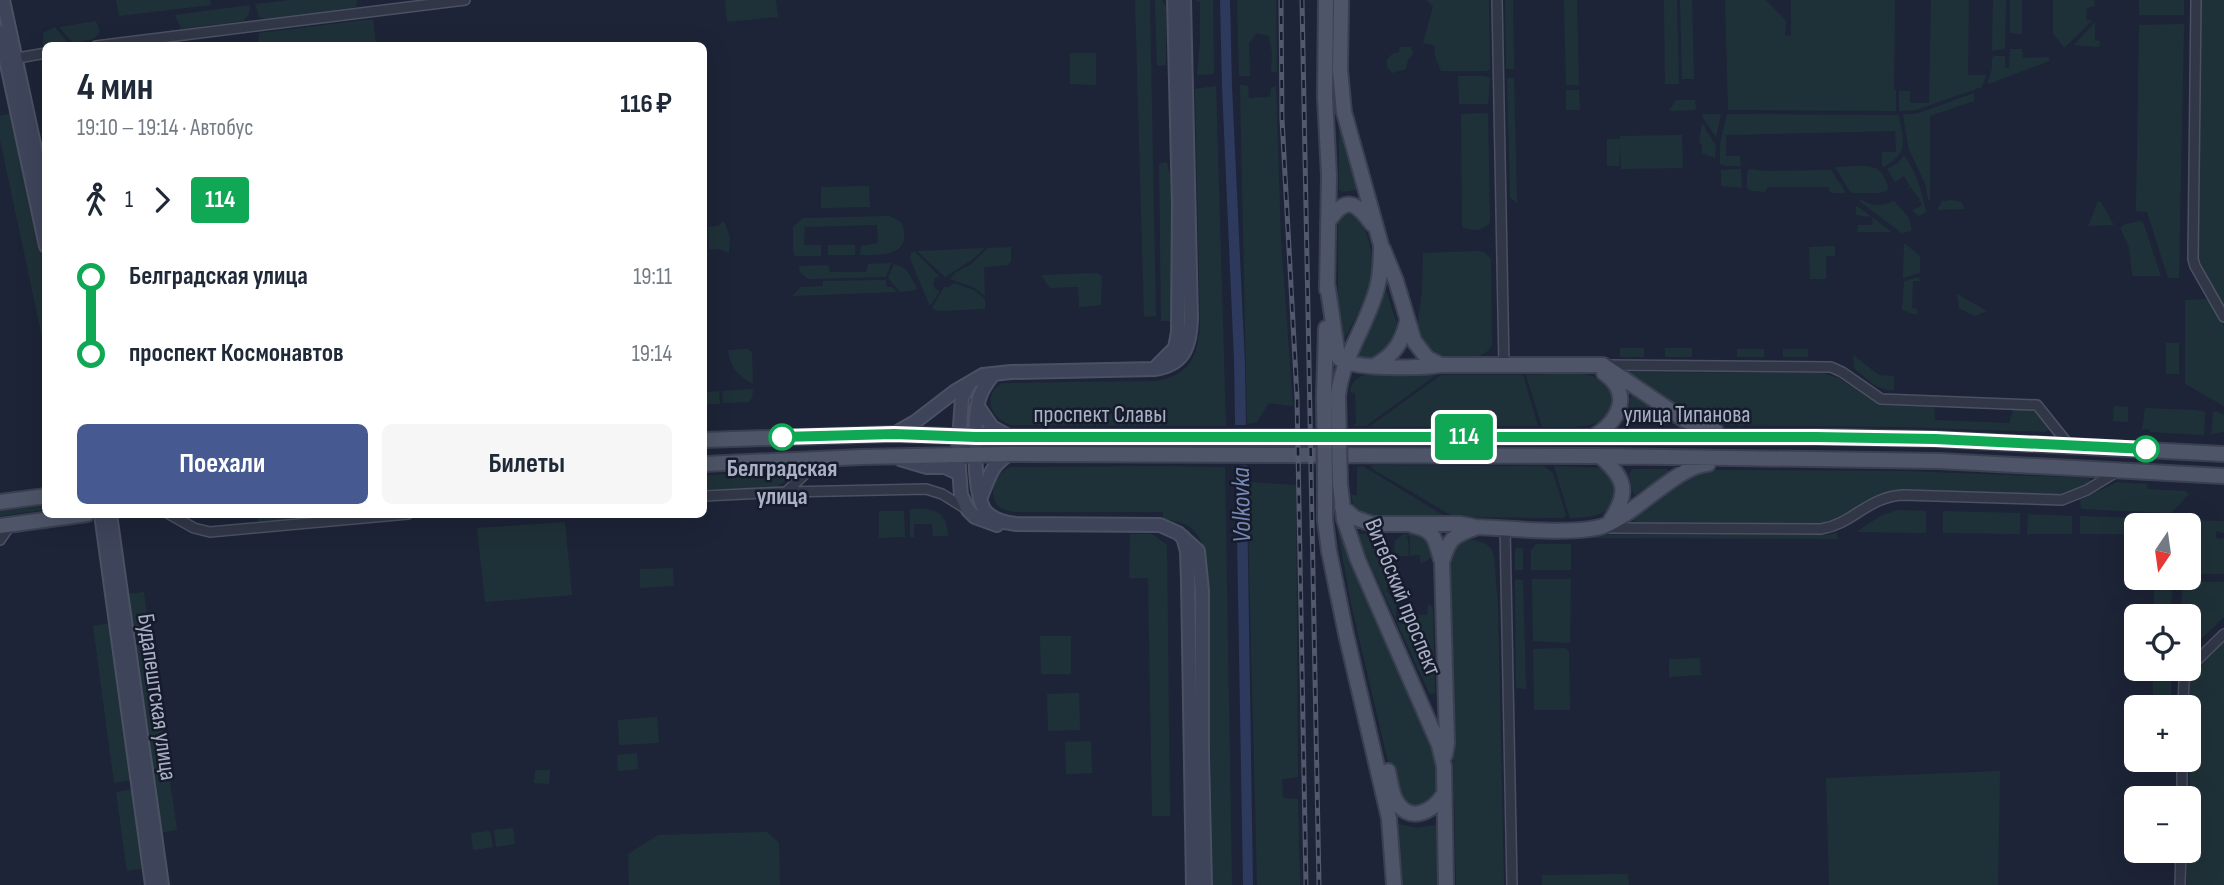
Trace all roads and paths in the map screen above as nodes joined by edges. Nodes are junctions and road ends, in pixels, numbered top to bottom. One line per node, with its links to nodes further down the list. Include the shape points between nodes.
1 (3, 0): 12 (street)
2 (465, 0): 10 (street)
3 (1174, 0): 25 (street, via 1178,332 1175,348)
4 (1184, 0): 25 (street, via 1191,327 1181,358)
5 (1326, 0): 14 (main road, Витебский проспект)
6 (1341, 0): 16 (main road, Витебский проспект, via 1342,102)
7 (1497, 0): 23 (street)
8 (2196, 0): 18 (street, via 2193,259)
9 (0, 32): 12 (street)
10 (128, 42)
11 (42, 54): 12 (street)
12 (7, 59): 13 (street); 15 (street)
13 (42, 186)
14 (1328, 222): 16 (main road, via 1341,206 1355,205); 17 (main road, Витебский проспект)
15 (42, 227)
16 (1379, 238): 19 (main road); 20 (main road, Витебский проспект, via 1377,288)
17 (1327, 283): 20 (main road, via 1336,352); 28 (main road, Витебский проспект)
18 (2224, 317)
19 (1408, 321): 21 (main road, via 1397,348); 22 (main road, via 1417,347)
20 (1345, 362): 21 (main road); 28 (main road, Витебский проспект)
21 (1376, 365): 22 (main road)
22 (1441, 365): 23 (main road)
23 (1504, 365): 24 (main road)
24 (1596, 366): 35 (main road, via 1698,427 1741,431); 36 (main road, via 1614,383 1620,401 1613,421); 38 (street, улица Типанова, via 1831,367 1881,399 2037,404)
25 (1154, 369): 26 (street, проспект Славы)
26 (993, 375): 27 (street, проспект Славы); 29 (street)
27 (970, 383): 30 (street, проспект Славы); 31 (street, via 962,398)
28 (1331, 396): 52 (main road, Витебский проспект, bridge)
29 (978, 404): 33 (street); 34 (street, via 992,427)
30 (894, 434): 31 (main road, проспект Славы); 37 (main road, проспект Славы)
31 (960, 436): 33 (main road, проспект Славы); 42 (street)
32 (1255, 436): 34 (main road, проспект Славы); 36 (main road, улица Типанова)
33 (976, 437): 34 (main road, проспект Славы); 43 (street)
34 (1010, 437)
35 (1752, 437): 36 (main road, улица Типанова); 38 (main road, улица Типанова)
36 (1592, 438)
37 (707, 440)
38 (2069, 445): 41 (main road, улица Типанова)
39 (1010, 454): 40 (main road, проспект Славы); 43 (main road, проспект Славы); 56 (street, via 990,470)
40 (1305, 454): 45 (main road, улица Типанова)
41 (2224, 454)
42 (958, 455): 43 (main road, проспект Славы); 44 (main road, проспект Славы); 50 (street)
43 (976, 455): 56 (street)
44 (893, 456): 46 (main road, проспект Славы); 50 (street)
45 (1600, 456): 47 (main road, улица Типанова); 69 (main road, via 1623,486 1622,500)
46 (820, 460): 48 (main road, проспект Славы); 53 (street)
47 (1752, 460): 49 (main road, улица Типанова, via 1940,461); 69 (main road, via 1741,465 1692,468)
48 (707, 464)
49 (2120, 471): 51 (main road, улица Типанова); 69 (street, via 2087,491 2049,500 1894,496 1821,528)
50 (958, 473): 54 (street)
51 (2224, 476)
52 (1333, 484): 59 (main road, Витебский проспект); 77 (main road, Витебский проспект, via 1325,520 1329,551)
53 (786, 492): 55 (street); 60 (street, via 926,489)
54 (961, 495): 56 (street); 60 (street)
55 (707, 496)
56 (979, 496): 66 (street, via 987,514)
57 (42, 497): 58 (main road)
58 (0, 502)
59 (1342, 507): 67 (main road, via 1362,522); 78 (main road, Витебский проспект, via 1358,561 1434,731)
60 (968, 510): 66 (street, via 998,525)
61 (58, 518): 68 (main road)
62 (101, 518): 81 (street, Будапештская улица)
63 (111, 518): 82 (street, Будапештская улица)
64 (176, 518): 65 (street, via 210,532)
65 (364, 518)
66 (1016, 524): 72 (street, via 1152,524)
67 (1405, 524): 70 (main road); 74 (main road, via 1430,532)
68 (6, 525): 73 (street)
69 (1608, 526): 71 (main road)
70 (1476, 527): 71 (main road); 74 (main road, via 1451,539)
71 (1504, 528): 87 (street)
72 (1183, 537): 83 (street, via 1188,574); 84 (street, via 1198,551 1202,578)
73 (0, 540)
74 (1441, 562): 78 (main road)
75 (2224, 634): 76 (street)
76 (2201, 656)
77 (1372, 746): 79 (main road, via 1386,765 1401,808 1424,813); 85 (main road, Витебский проспект, via 1389,818)
78 (1444, 766): 79 (main road, Витебский проспект)
79 (1444, 794): 86 (main road, Витебский проспект)
80 (2181, 863): 88 (street)
81 (152, 885)
82 (162, 885)
83 (1194, 885)
84 (1205, 885)
85 (1394, 885)
86 (1446, 885)
87 (1512, 885)
88 (2180, 885)

